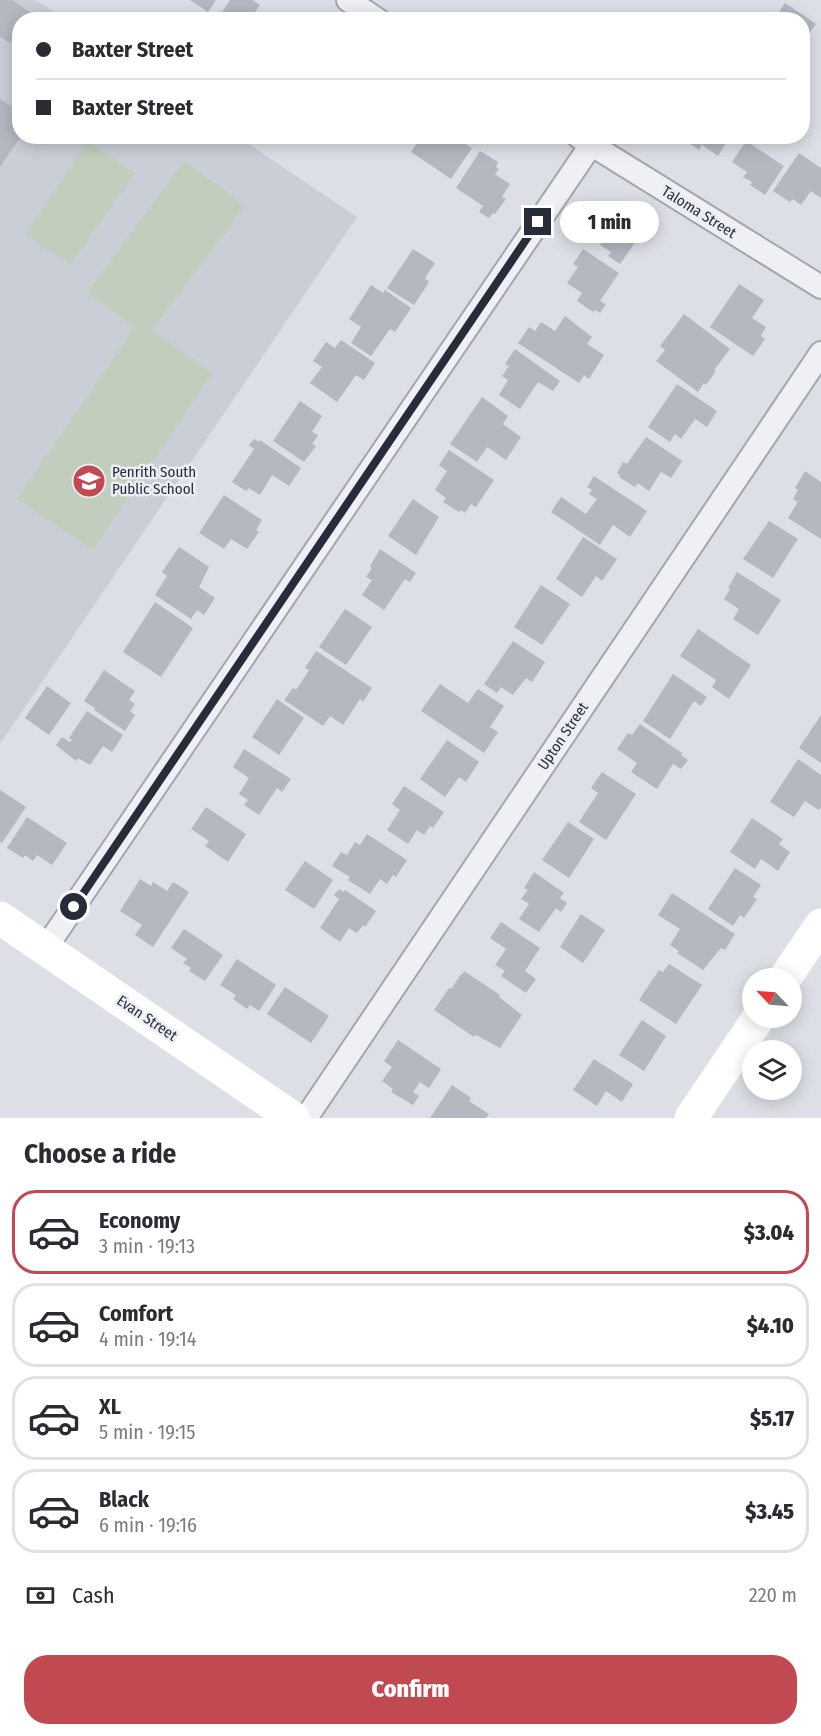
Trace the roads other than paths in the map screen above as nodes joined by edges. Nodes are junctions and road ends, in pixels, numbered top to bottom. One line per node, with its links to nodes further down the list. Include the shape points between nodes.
1 (348, 0): 2 (street)
2 (366, 12)
3 (582, 144): 9 (street)
4 (589, 144): 5 (street, Taloma Street)
5 (821, 286)
6 (821, 353): 13 (street, Upton Street)
7 (0, 918): 9 (street, Evan Street)
8 (821, 925): 10 (street)
9 (45, 949): 12 (street, Evan Street)
10 (792, 968)
11 (752, 1028): 14 (street)
12 (293, 1118)
13 (306, 1118)
14 (691, 1118)

